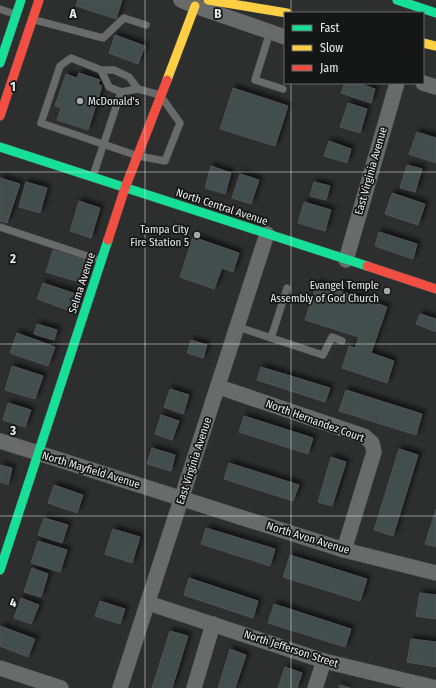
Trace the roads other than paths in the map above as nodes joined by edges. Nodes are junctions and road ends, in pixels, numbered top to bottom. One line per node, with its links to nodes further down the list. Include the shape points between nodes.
1 (20, 0): 10 (main road)
2 (39, 0): 7 (main road)
3 (45, 0): 7 (main road)
4 (397, 0): 9 (main road)
5 (194, 2): 8 (main road); 13 (street); 26 (main road, Selma Avenue)
6 (0, 8): 10 (lane)
7 (36, 10): 11 (main road)
8 (284, 13)
9 (436, 13)
10 (16, 14): 16 (main road)
11 (33, 19): 12 (lane, via 104,38 124,18); 27 (main road)
12 (146, 24)
13 (270, 32): 14 (street); 24 (lane, via 255,80)
14 (284, 37)
15 (424, 44): 17 (main road)
16 (3, 46): 18 (main road)
17 (436, 46)
18 (0, 63)
19 (101, 70): 23 (lane, via 114,70 129,77); 25 (lane, via 109,87); 28 (lane, via 71,58 60,66 42,123)
20 (424, 83): 22 (street)
21 (397, 84): 35 (street, East Virginia Avenue)
22 (436, 87)
23 (138, 89): 25 (lane); 26 (lane)
24 (283, 89)
25 (121, 92): 28 (lane)
26 (160, 95): 30 (main road, Selma Avenue); 30 (lane, via 180,123 165,161)
27 (0, 116)
28 (104, 144): 30 (lane); 31 (lane)
29 (0, 147): 31 (main road, North Central Avenue)
30 (138, 156): 32 (main road, Selma Avenue)
31 (93, 177): 32 (main road, North Central Avenue)
32 (125, 188): 34 (main road, North Central Avenue); 36 (main road, Selma Avenue)
33 (0, 226): 36 (lane)
34 (268, 234): 35 (main road, North Central Avenue); 39 (street, East Virginia Avenue)
35 (346, 260): 38 (main road, North Central Avenue)
36 (101, 261): 44 (main road, Selma Avenue)
37 (287, 288): 40 (lane)
38 (436, 288)
39 (238, 327): 40 (lane); 42 (street, East Virginia Avenue)
40 (271, 338): 41 (lane, via 323,355 332,337)
41 (342, 341)
42 (219, 387): 45 (street, East Virginia Avenue); 47 (street, North Hernandez Court, via 364,436 372,443 374,452)
43 (0, 441): 44 (street, North Mayfield Avenue)
44 (39, 453): 45 (street, North Mayfield Avenue); 46 (main road, Selma Avenue)
45 (182, 498): 47 (street, North Avon Avenue); 50 (street, East Virginia Avenue)
46 (4, 548): 48 (main road, Selma Avenue)
47 (344, 550): 49 (street, North Avon Avenue)
48 (0, 570)
49 (436, 573)
50 (148, 603): 51 (street, North Jefferson Street); 55 (street, East Virginia Avenue)
51 (213, 624): 52 (street, North Jefferson Street); 56 (street)
52 (324, 661): 57 (street); 58 (street, North Jefferson Street)
53 (0, 668): 54 (street)
54 (61, 688)
55 (120, 688)
56 (194, 688)
57 (315, 688)
58 (433, 688)

